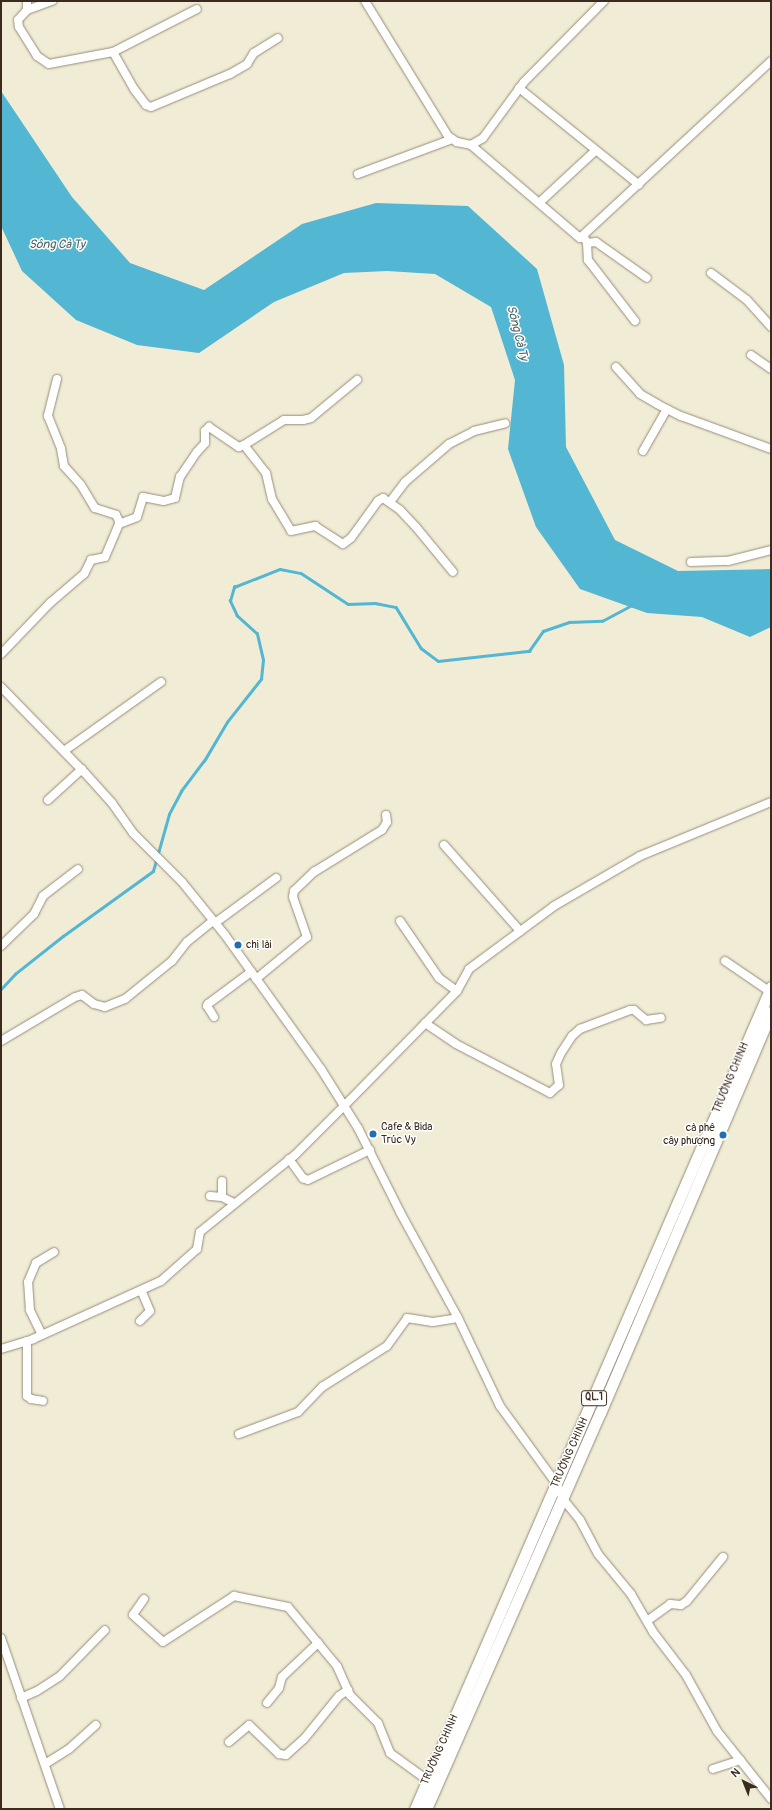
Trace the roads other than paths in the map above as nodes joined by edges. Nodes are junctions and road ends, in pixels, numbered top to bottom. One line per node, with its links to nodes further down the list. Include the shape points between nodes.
1 (52, 1): 4 (street)
2 (365, 1): 10 (street, via 440,126)
3 (604, 1): 9 (street)
4 (27, 5): 7 (street, via 20,17 19,27 37,56 46,64)
5 (197, 9): 7 (street)
6 (278, 38): 7 (street, via 254,53 247,64 230,74 151,107 146,105 134,89)
7 (113, 52)
8 (771, 61): 14 (street, via 739,88)
9 (519, 88): 11 (street, via 483,138); 12 (street)
10 (452, 139): 11 (street); 13 (street)
11 (471, 145): 15 (street, via 507,178)
12 (595, 151): 14 (street); 15 (street)
13 (358, 174)
14 (639, 185): 16 (street)
15 (540, 202): 16 (street, via 577,237)
16 (586, 240): 18 (street, via 600,244); 19 (street, via 588,260)
17 (711, 273): 20 (street, via 747,300)
18 (647, 278)
19 (634, 321)
20 (771, 327)
21 (751, 355): 23 (street)
22 (616, 367): 26 (street, via 640,394)
23 (771, 369)
24 (57, 379): 32 (street, via 48,416 64,466 81,485 95,508 116,515)
25 (356, 380): 28 (street, via 311,418 284,420)
26 (667, 409): 29 (street); 30 (street)
27 (506, 423): 31 (street, via 474,431 448,444 404,482)
28 (244, 445): 31 (street, via 266,473 272,499 291,531 315,526 343,544 378,501 383,498); 32 (street, via 239,448 213,428 207,427 205,444 196,452 180,477 175,498 164,501 144,497 137,517)
29 (771, 449)
30 (644, 451)
31 (390, 502): 35 (street, via 416,527)
32 (120, 523): 36 (street, via 105,557 91,560 84,574 50,603)
33 (771, 550): 34 (street, via 728,561)
34 (691, 562)
35 (454, 572)
36 (1, 654)
37 (161, 682): 39 (street)
38 (1, 687): 39 (street)
39 (64, 751): 40 (street)
40 (82, 769): 41 (street); 48 (street, via 112,803 133,833 177,876)
41 (48, 800)
42 (771, 802): 49 (street, via 640,856 554,906)
43 (386, 815): 53 (street, via 387,822 382,830 314,872 294,891 293,897 307,937)
44 (444, 845): 49 (street)
45 (78, 869): 50 (street, via 43,896 34,914)
46 (276, 878): 48 (street)
47 (400, 921): 55 (street, via 439,978)
48 (214, 922): 52 (street); 60 (street, via 187,942 172,961 125,999 100,1006 80,995 62,1003)
49 (520, 931): 55 (street, via 469,969)
50 (1, 946)
51 (725, 961): 54 (street)
52 (251, 972): 53 (street); 57 (street, via 208,1004)
53 (256, 979): 61 (street)
54 (770, 989): 77 (highway, TRƯỜNG CHINH / QL.1)
55 (457, 991): 59 (street)
56 (771, 1012): 78 (highway, TRƯỜNG CHINH / QL.1)
57 (214, 1017)
58 (662, 1018): 59 (street, via 646,1020 634,1010 630,1010 580,1029 561,1053 556,1064 559,1085 550,1093 456,1044)
59 (425, 1023): 61 (street)
60 (1, 1041)
61 (345, 1105): 62 (street); 63 (street)
62 (370, 1150): 63 (street, via 308,1180 303,1178); 70 (street, via 400,1212)
63 (289, 1159): 67 (street)
64 (222, 1181): 66 (street)
65 (210, 1196): 66 (street)
66 (222, 1197): 67 (street)
67 (234, 1203): 69 (street, via 200,1232 198,1248 194,1252 158,1284)
68 (54, 1252): 72 (street, via 36,1263 28,1282 30,1310)
69 (142, 1292): 71 (street, via 150,1311); 72 (street)
70 (458, 1318): 76 (street, via 433,1322 407,1318 387,1346 322,1388 298,1412); 77 (street, via 500,1406)
71 (140, 1321)
72 (42, 1335): 73 (street)
73 (27, 1341): 74 (street); 75 (street, via 26,1396 30,1399)
74 (1, 1349)
75 (43, 1400)
76 (239, 1434)
77 (556, 1483): 78 (street); 93 (highway, TRƯỜNG CHINH / QL.1)
78 (563, 1499): 81 (street, via 580,1520 598,1554 631,1594); 97 (highway, TRƯỜNG CHINH / QL.1)
79 (723, 1557): 81 (street, via 687,1601 670,1604)
80 (144, 1600): 84 (street, via 134,1615 163,1642 236,1595 286,1606)
81 (647, 1621): 90 (street, via 686,1675 717,1731)
82 (105, 1630): 86 (street, via 60,1676)
83 (1, 1638): 86 (street)
84 (318, 1643): 85 (street, via 337,1666); 87 (street, via 282,1677 279,1688)
85 (348, 1690): 89 (street, via 339,1696 304,1739 286,1755 279,1754 249,1725); 93 (street, via 378,1723 390,1753)
86 (21, 1698): 91 (street)
87 (266, 1703)
88 (96, 1725): 91 (street, via 69,1749)
89 (229, 1742)
90 (741, 1760): 92 (street); 94 (street)
91 (45, 1764): 95 (street)
92 (713, 1769)
93 (427, 1780): 96 (highway, TRƯỜNG CHINH / QL.1)
94 (771, 1799)
95 (60, 1809)
96 (415, 1809)
97 (426, 1809)

